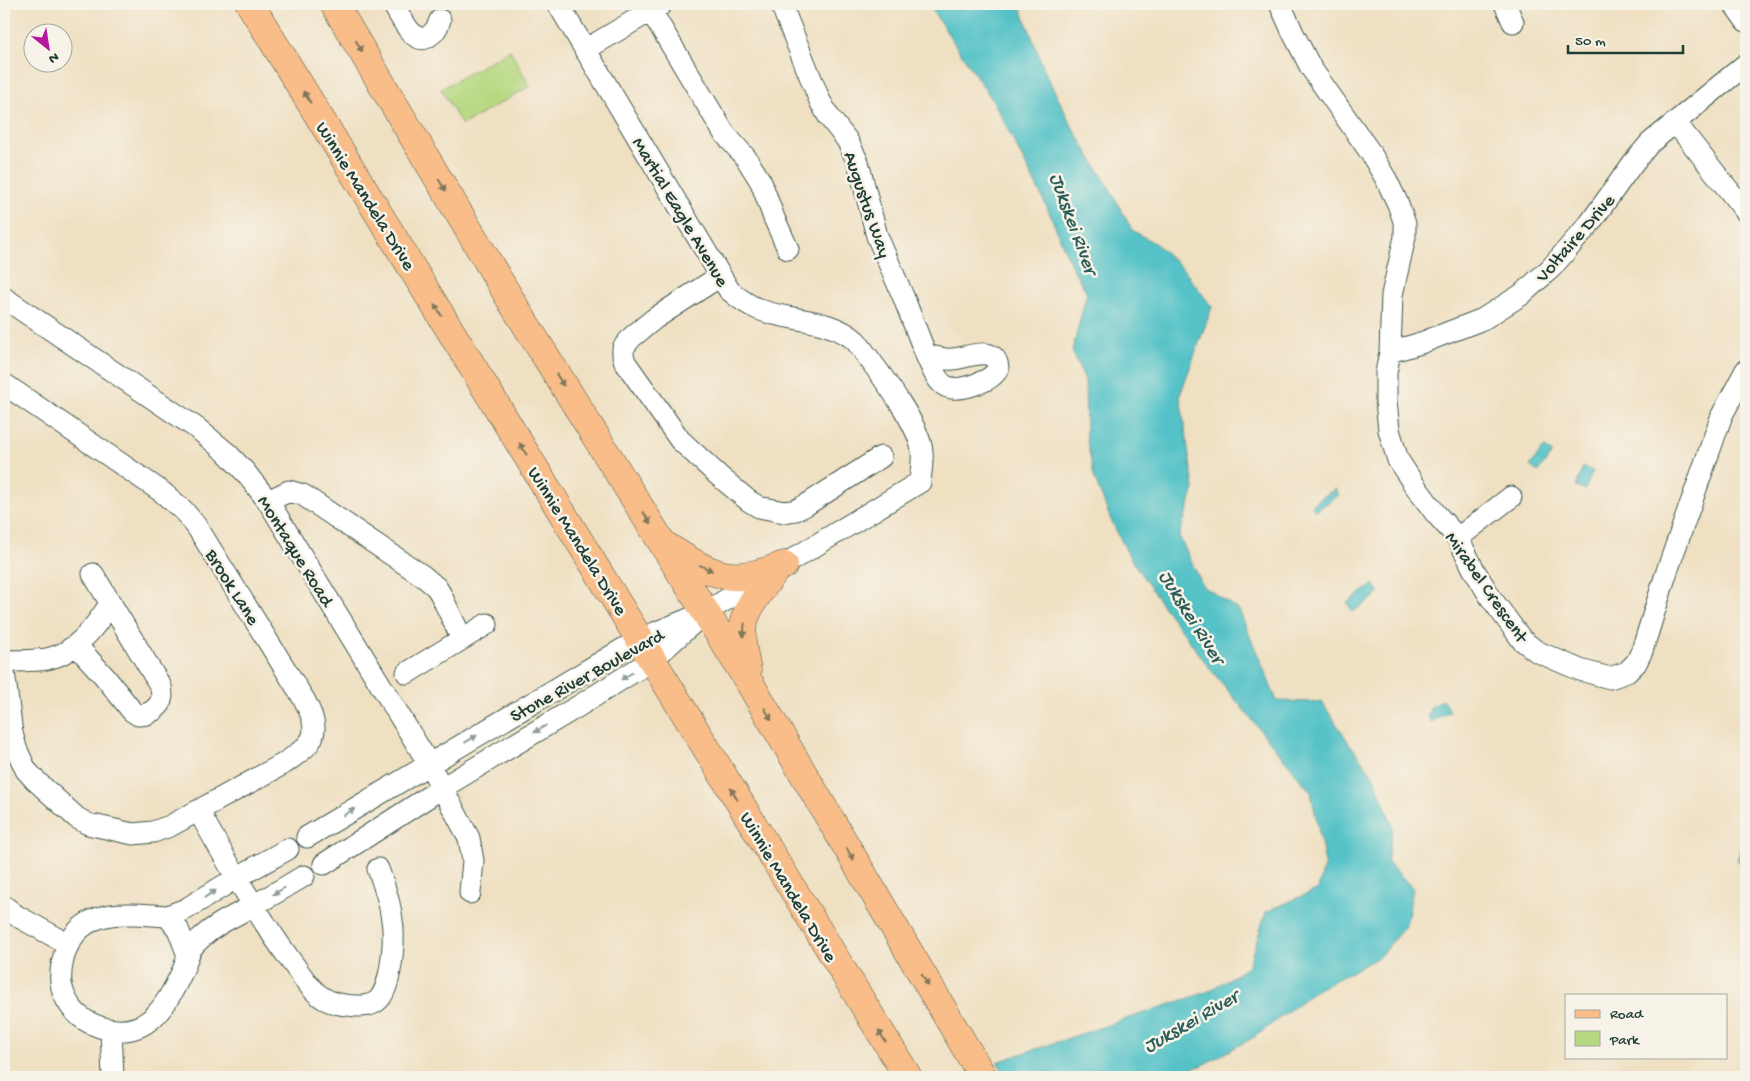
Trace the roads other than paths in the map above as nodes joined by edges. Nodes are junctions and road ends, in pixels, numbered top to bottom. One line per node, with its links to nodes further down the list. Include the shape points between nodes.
1 (250, 4): 37 (main road, Winnie Mandela Drive, one-way to 1)
2 (334, 4): 29 (main road, one-way to 29, via 513,304)
3 (393, 4): 9 (street, via 413,34 421,40 435,31)
4 (558, 4): 11 (street, Martial Eagle Avenue)
5 (781, 4): 19 (street, Augustus Way, via 820,102 858,162 877,236)
6 (1280, 4): 18 (street, via 1311,68 1386,180 1405,224 1392,295)
7 (1734, 4): 10 (street)
8 (657, 8): 11 (street); 15 (street, via 724,133 761,182)
9 (440, 20)
10 (1746, 21)
11 (585, 50): 16 (street, Martial Eagle Avenue)
12 (1746, 64): 13 (street, Voltaire Drive)
13 (1675, 122): 14 (street); 18 (street, Voltaire Drive, via 1650,143 1590,223 1551,268 1521,295 1483,319)
14 (1746, 212)
15 (788, 249)
16 (720, 276): 24 (street, via 654,319 624,348 625,362 680,440 748,501 784,512 806,505); 25 (street, Martial Eagle Avenue, via 740,300 758,309 832,326 856,340 914,425 922,449)
17 (4, 298): 27 (street, Montaque Road, via 198,429 227,452)
18 (1390, 352): 28 (street, Mirabel Crescent, via 1386,401 1389,430 1398,460 1436,514)
19 (926, 355): 20 (street, Augustus Way); 23 (street, Augustus Way, via 936,378 947,388 955,390)
20 (962, 358): 23 (street); 23 (street, Augustus Way, via 979,353 992,356 996,361 998,366 991,378)
21 (1746, 370): 28 (street, Mirabel Crescent, via 1722,416 1642,651 1627,672 1610,678 1596,676 1536,652 1522,640 1491,598)
22 (4, 384): 44 (street, Brook Lane, via 162,492 183,510 197,527 313,716 314,735 301,751)
23 (974, 385)
24 (881, 457)
25 (920, 482): 30 (street, Stone River Boulevard)
26 (1511, 497): 28 (street)
27 (268, 501): 35 (street, via 289,491 303,495 423,576 440,593); 42 (street, Montaque Road)
28 (1458, 538)
29 (663, 544): 30 (main road, one-way to 30, via 721,574 740,577); 33 (main road)
30 (779, 568): 33 (street, Stone River Boulevard); 41 (main road, one-way to 41, via 750,605 744,622 743,641)
31 (93, 574): 32 (street)
32 (110, 604): 36 (street); 36 (street, via 161,687 160,704 147,714 132,711)
33 (706, 612): 37 (street, Stone River Boulevard); 41 (main road)
34 (487, 624): 35 (street)
35 (462, 639): 40 (street)
36 (76, 645): 38 (street, via 63,654 48,658)
37 (646, 649): 42 (street, Stone River Boulevard, one-way to 37); 43 (street, Stone River Boulevard, one-way to 43, via 582,704); 60 (main road, Winnie Mandela Drive, one-way to 37)
38 (4, 661)
39 (4, 671): 44 (street, Brook Lane, via 12,733 20,759 34,780 77,818 88,824 134,834 153,832)
40 (407, 673)
41 (749, 682): 58 (main road, one-way to 58)
42 (428, 764): 43 (street, Montaque Road); 45 (street, Stone River Boulevard, one-way to 42)
43 (442, 788): 47 (street, Stone River Boulevard); 51 (street, Montaque Road, via 472,846)
44 (198, 812): 50 (street)
45 (307, 837)
46 (288, 849): 50 (street)
47 (324, 864)
48 (378, 868): 52 (street, via 388,898 393,940 384,990 376,1002 367,1006 341,1005 319,996)
49 (304, 876): 52 (street, one-way to 52)
50 (236, 878): 52 (street); 54 (street, one-way to 50, via 186,909)
51 (470, 893)
52 (254, 905): 56 (street, via 210,930)
53 (8, 915): 55 (street)
54 (167, 916): 55 (street, via 132,914 98,918 83,926); 56 (street, via 178,929)
55 (68, 944): 57 (street, via 61,985 69,1006 88,1023)
56 (187, 954): 57 (street, via 183,969 156,1015 138,1027)
57 (111, 1030): 59 (street)
58 (978, 1069)
59 (113, 1077)
60 (908, 1077)

